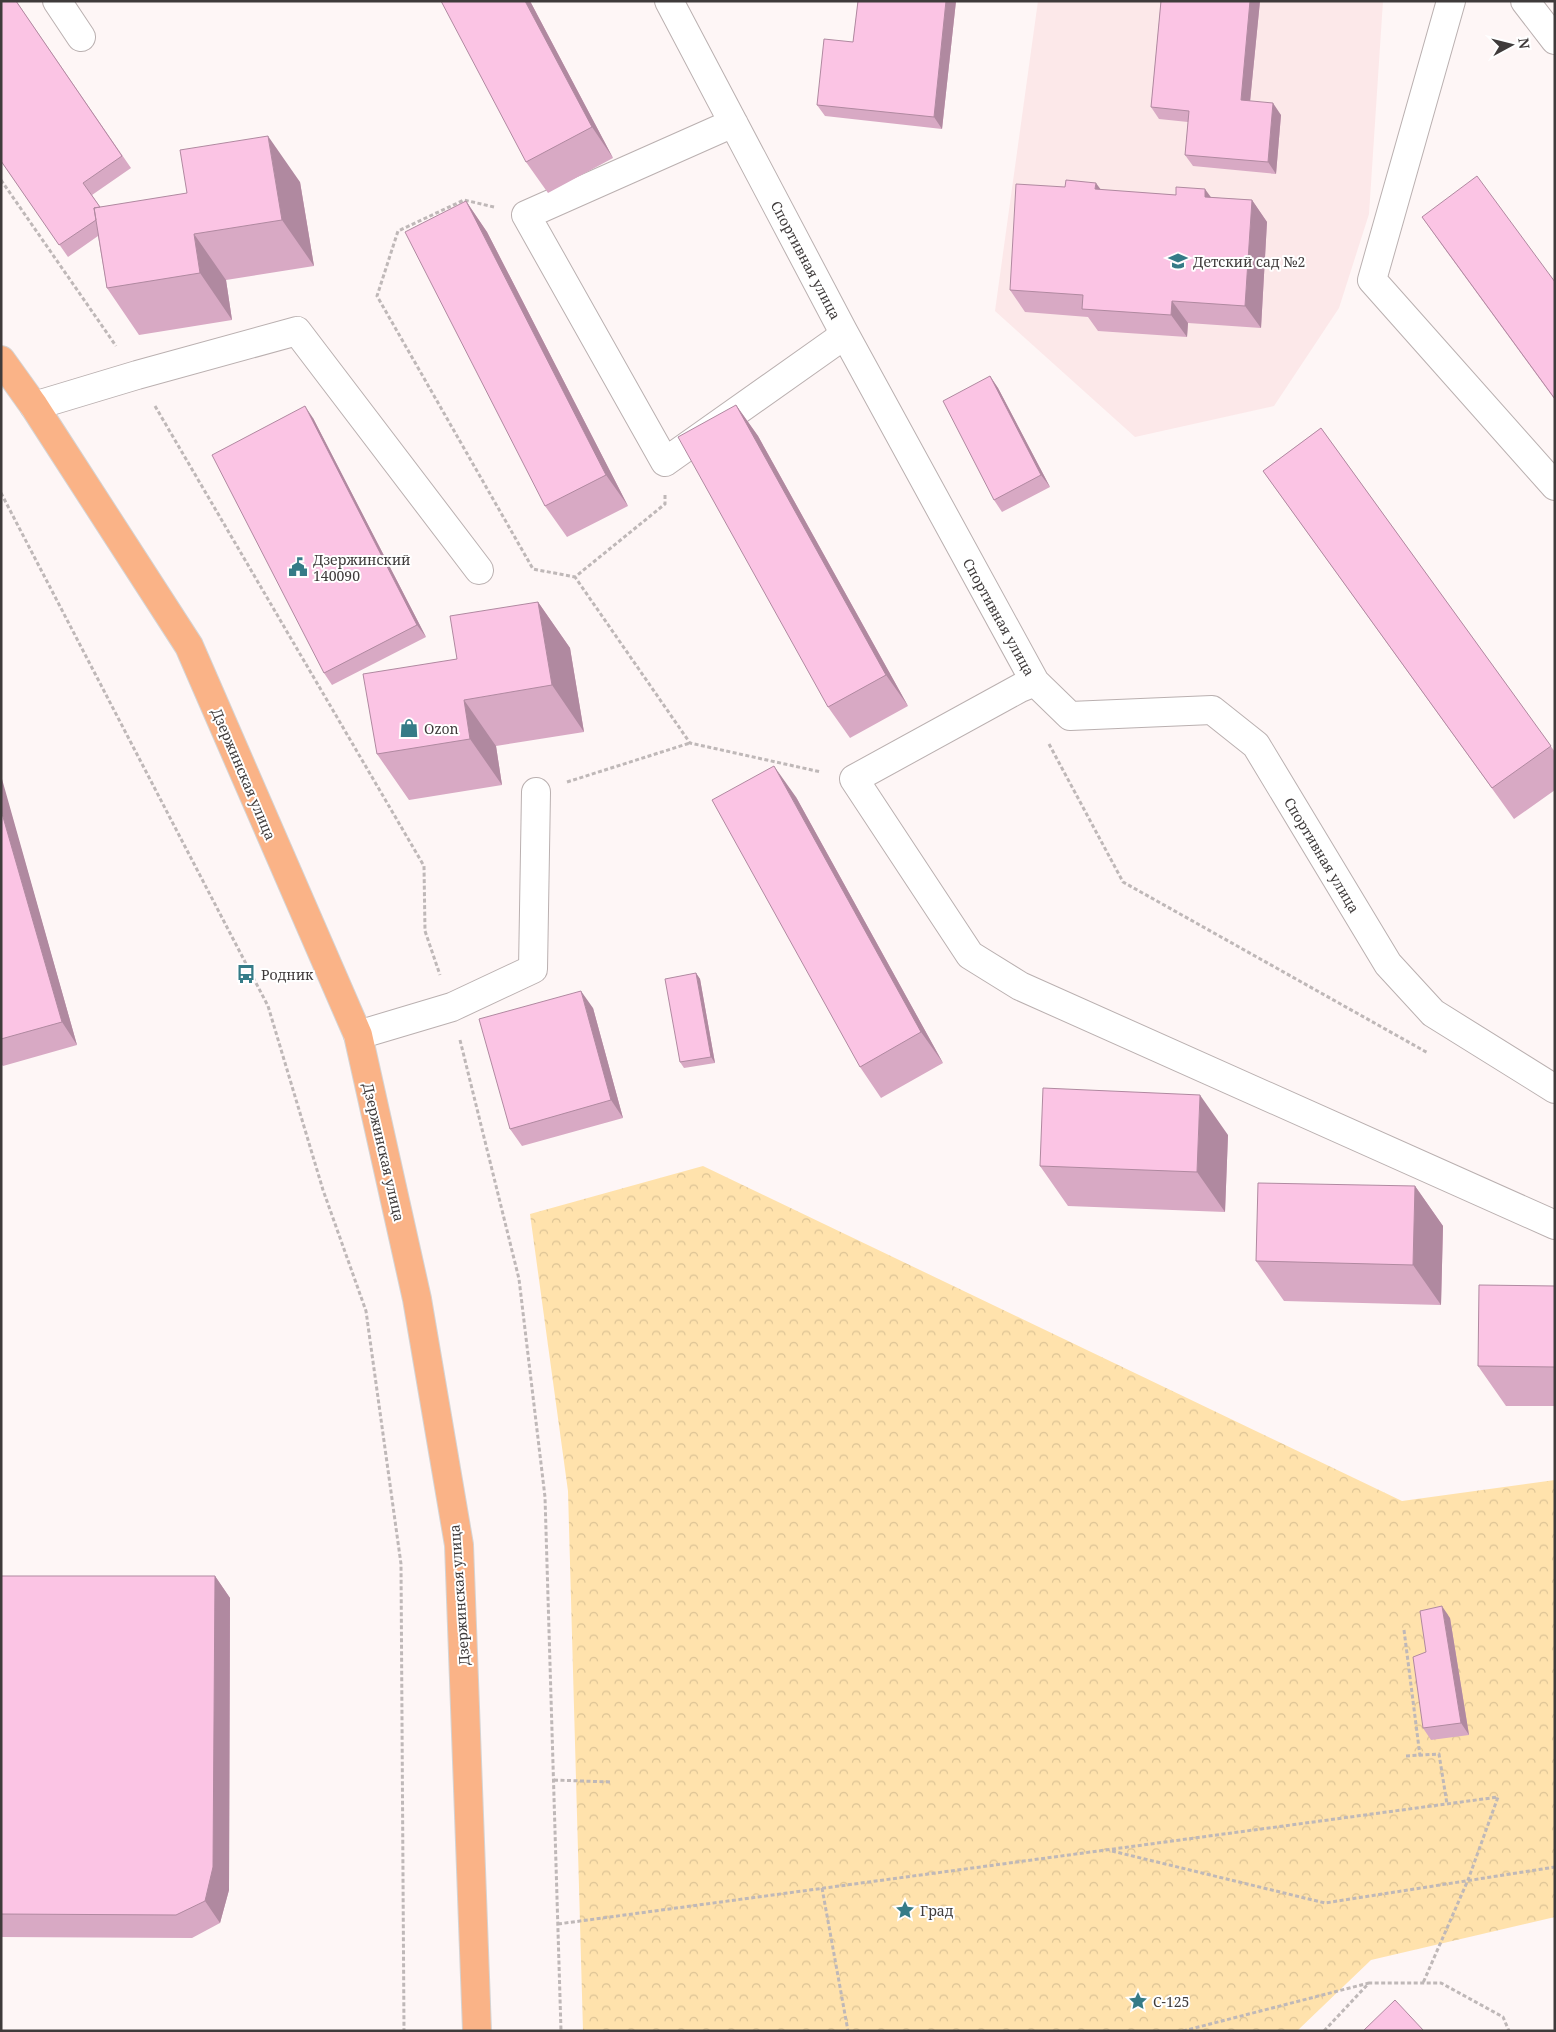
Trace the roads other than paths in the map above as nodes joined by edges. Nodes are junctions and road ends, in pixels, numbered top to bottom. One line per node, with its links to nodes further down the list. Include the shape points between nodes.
1 (57, 1): 5 (street)
2 (669, 1): 7 (street, Спортивная улица)
3 (1451, 1): 11 (street, via 1372,280)
4 (1525, 1): 6 (street)
5 (81, 37)
6 (1555, 40)
7 (734, 124): 8 (street, Спортивная улица); 8 (street, via 526,215 665,462 836,341)
8 (844, 331): 13 (street, Спортивная улица)
9 (1, 360): 10 (main road, Дзержинская улица)
10 (34, 406): 12 (street, via 297,332); 15 (main road, Дзержинская улица, via 189,646)
11 (1555, 486)
12 (479, 570)
13 (1034, 682): 16 (street, Спортивная улица, via 1070,716 1212,710 1256,745 1388,964 1433,1014); 17 (street, via 854,779 970,955 1020,986)
14 (536, 792): 15 (street, via 532,969 452,1007)
15 (358, 1035): 18 (main road, Дзержинская улица, via 417,1299 459,1545)
16 (1555, 1090)
17 (1555, 1225)
18 (477, 2031)

